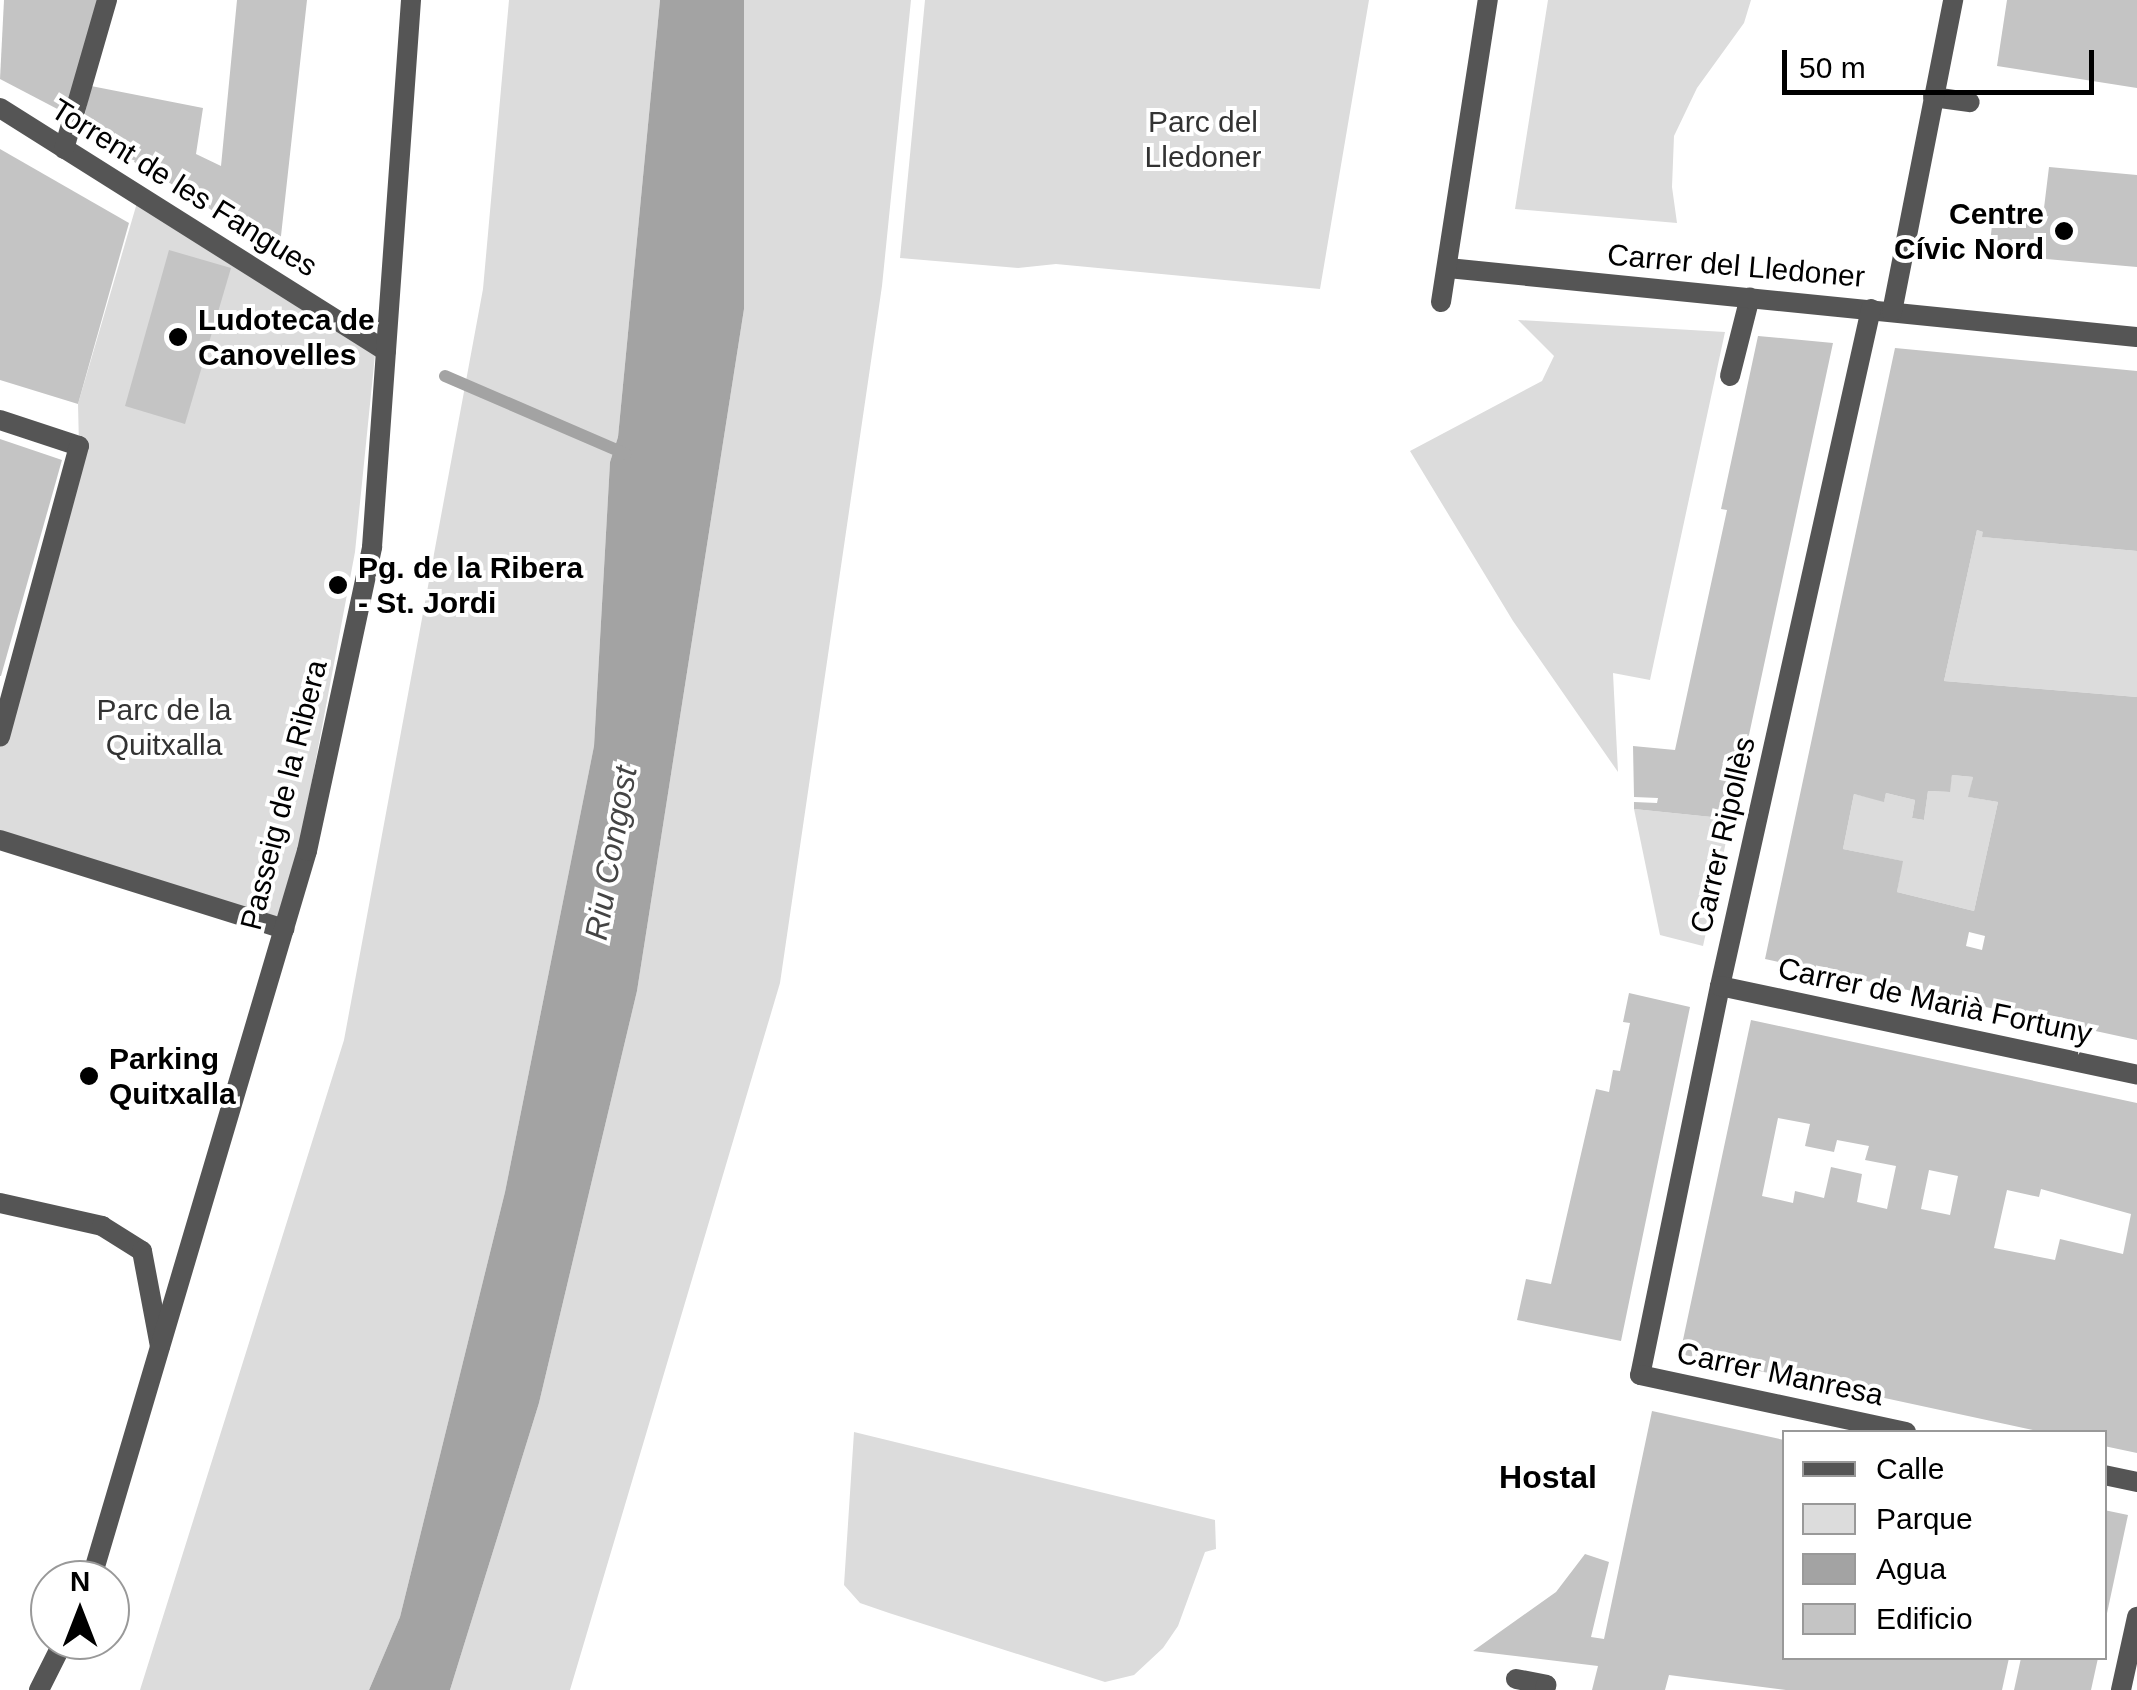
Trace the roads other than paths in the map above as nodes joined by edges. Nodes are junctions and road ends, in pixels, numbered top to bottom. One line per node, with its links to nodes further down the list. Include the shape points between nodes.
1 (106, 0): 8 (street)
2 (411, 0): 14 (street, Passeig de la Ribera)
3 (1488, 0): 9 (street)
4 (1953, 0): 5 (street, Carrer Ripollès)
5 (1934, 97): 6 (street); 12 (street, Carrer Ripollès)
6 (1970, 102)
7 (0, 108): 8 (street, Torrent de les Fangues)
8 (64, 149): 14 (street, Torrent de les Fangues)
9 (1448, 268): 10 (street, Carrer del Lledoner); 11 (street)
10 (1750, 297): 12 (street, Carrer del Lledoner); 15 (street)
11 (1442, 302)
12 (1882, 310): 13 (street, Carrer del Lledoner); 20 (street, Carrer Ripollès)
13 (2137, 337)
14 (386, 351): 19 (street, Passeig de la Ribera, via 372,548)
15 (1730, 376)
16 (0, 420): 17 (street, via 79,446)
17 (0, 736)
18 (0, 840): 19 (street)
19 (284, 929): 23 (street, Passeig de la Ribera)
20 (1720, 986): 21 (street, Carrer de Marià Fortuny); 24 (street, Carrer Ripollès)
21 (2137, 1075)
22 (0, 1203): 23 (street, via 102,1226 142,1251)
23 (161, 1352): 28 (street, Passeig de la Ribera)
24 (1640, 1375): 25 (street, Carrer Manresa)
25 (1897, 1430)
26 (2107, 1476): 27 (street)
27 (2137, 1482)
28 (98, 1560)
29 (2137, 1618): 34 (street)
30 (54, 1660): 33 (street)
31 (1516, 1679): 32 (street)
32 (1546, 1688)
33 (40, 1690)
34 (2121, 1690)

